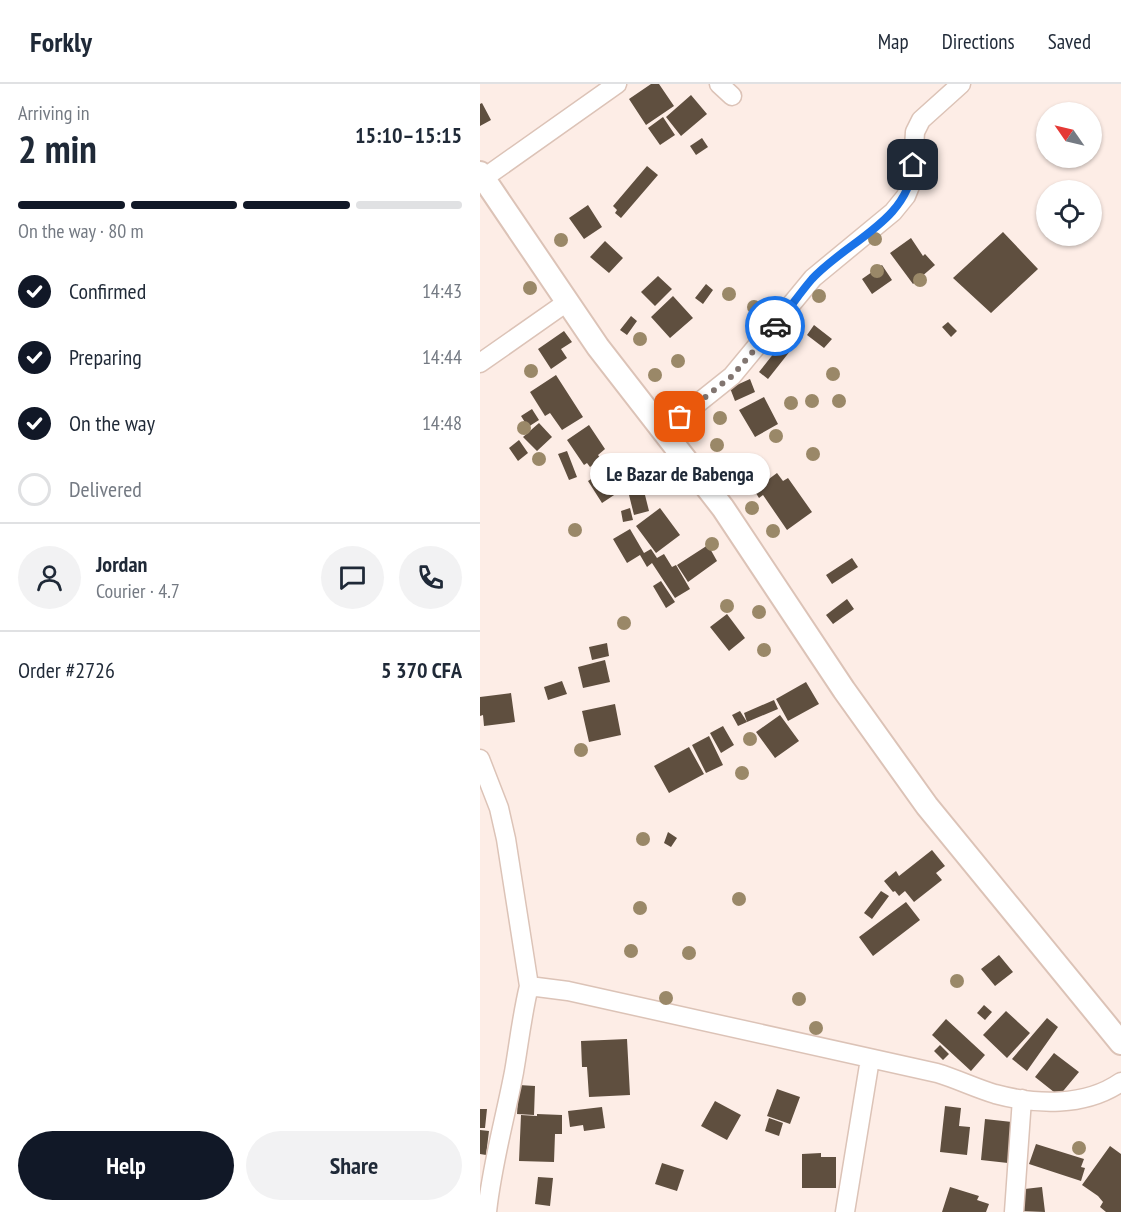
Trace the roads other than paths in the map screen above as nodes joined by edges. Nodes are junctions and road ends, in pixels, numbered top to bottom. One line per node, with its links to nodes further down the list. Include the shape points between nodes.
1 (616, 84): 3 (street)
2 (961, 84): 6 (street, via 921,120 915,132 912,181 893,212 813,278 732,376)
3 (482, 176): 4 (main road)
4 (567, 302): 5 (street); 6 (main road)
5 (480, 363)
6 (663, 431): 9 (main road, via 723,508 927,806)
7 (480, 759): 8 (street, via 506,839)
8 (529, 986): 10 (street, via 568,991); 13 (street)
9 (1121, 1043)
10 (870, 1059): 12 (street, via 938,1073 995,1094); 14 (street)
11 (1121, 1082): 12 (street, via 1101,1093 1068,1102)
12 (1022, 1099): 15 (street)
13 (487, 1212)
14 (845, 1212)
15 (1014, 1212)

